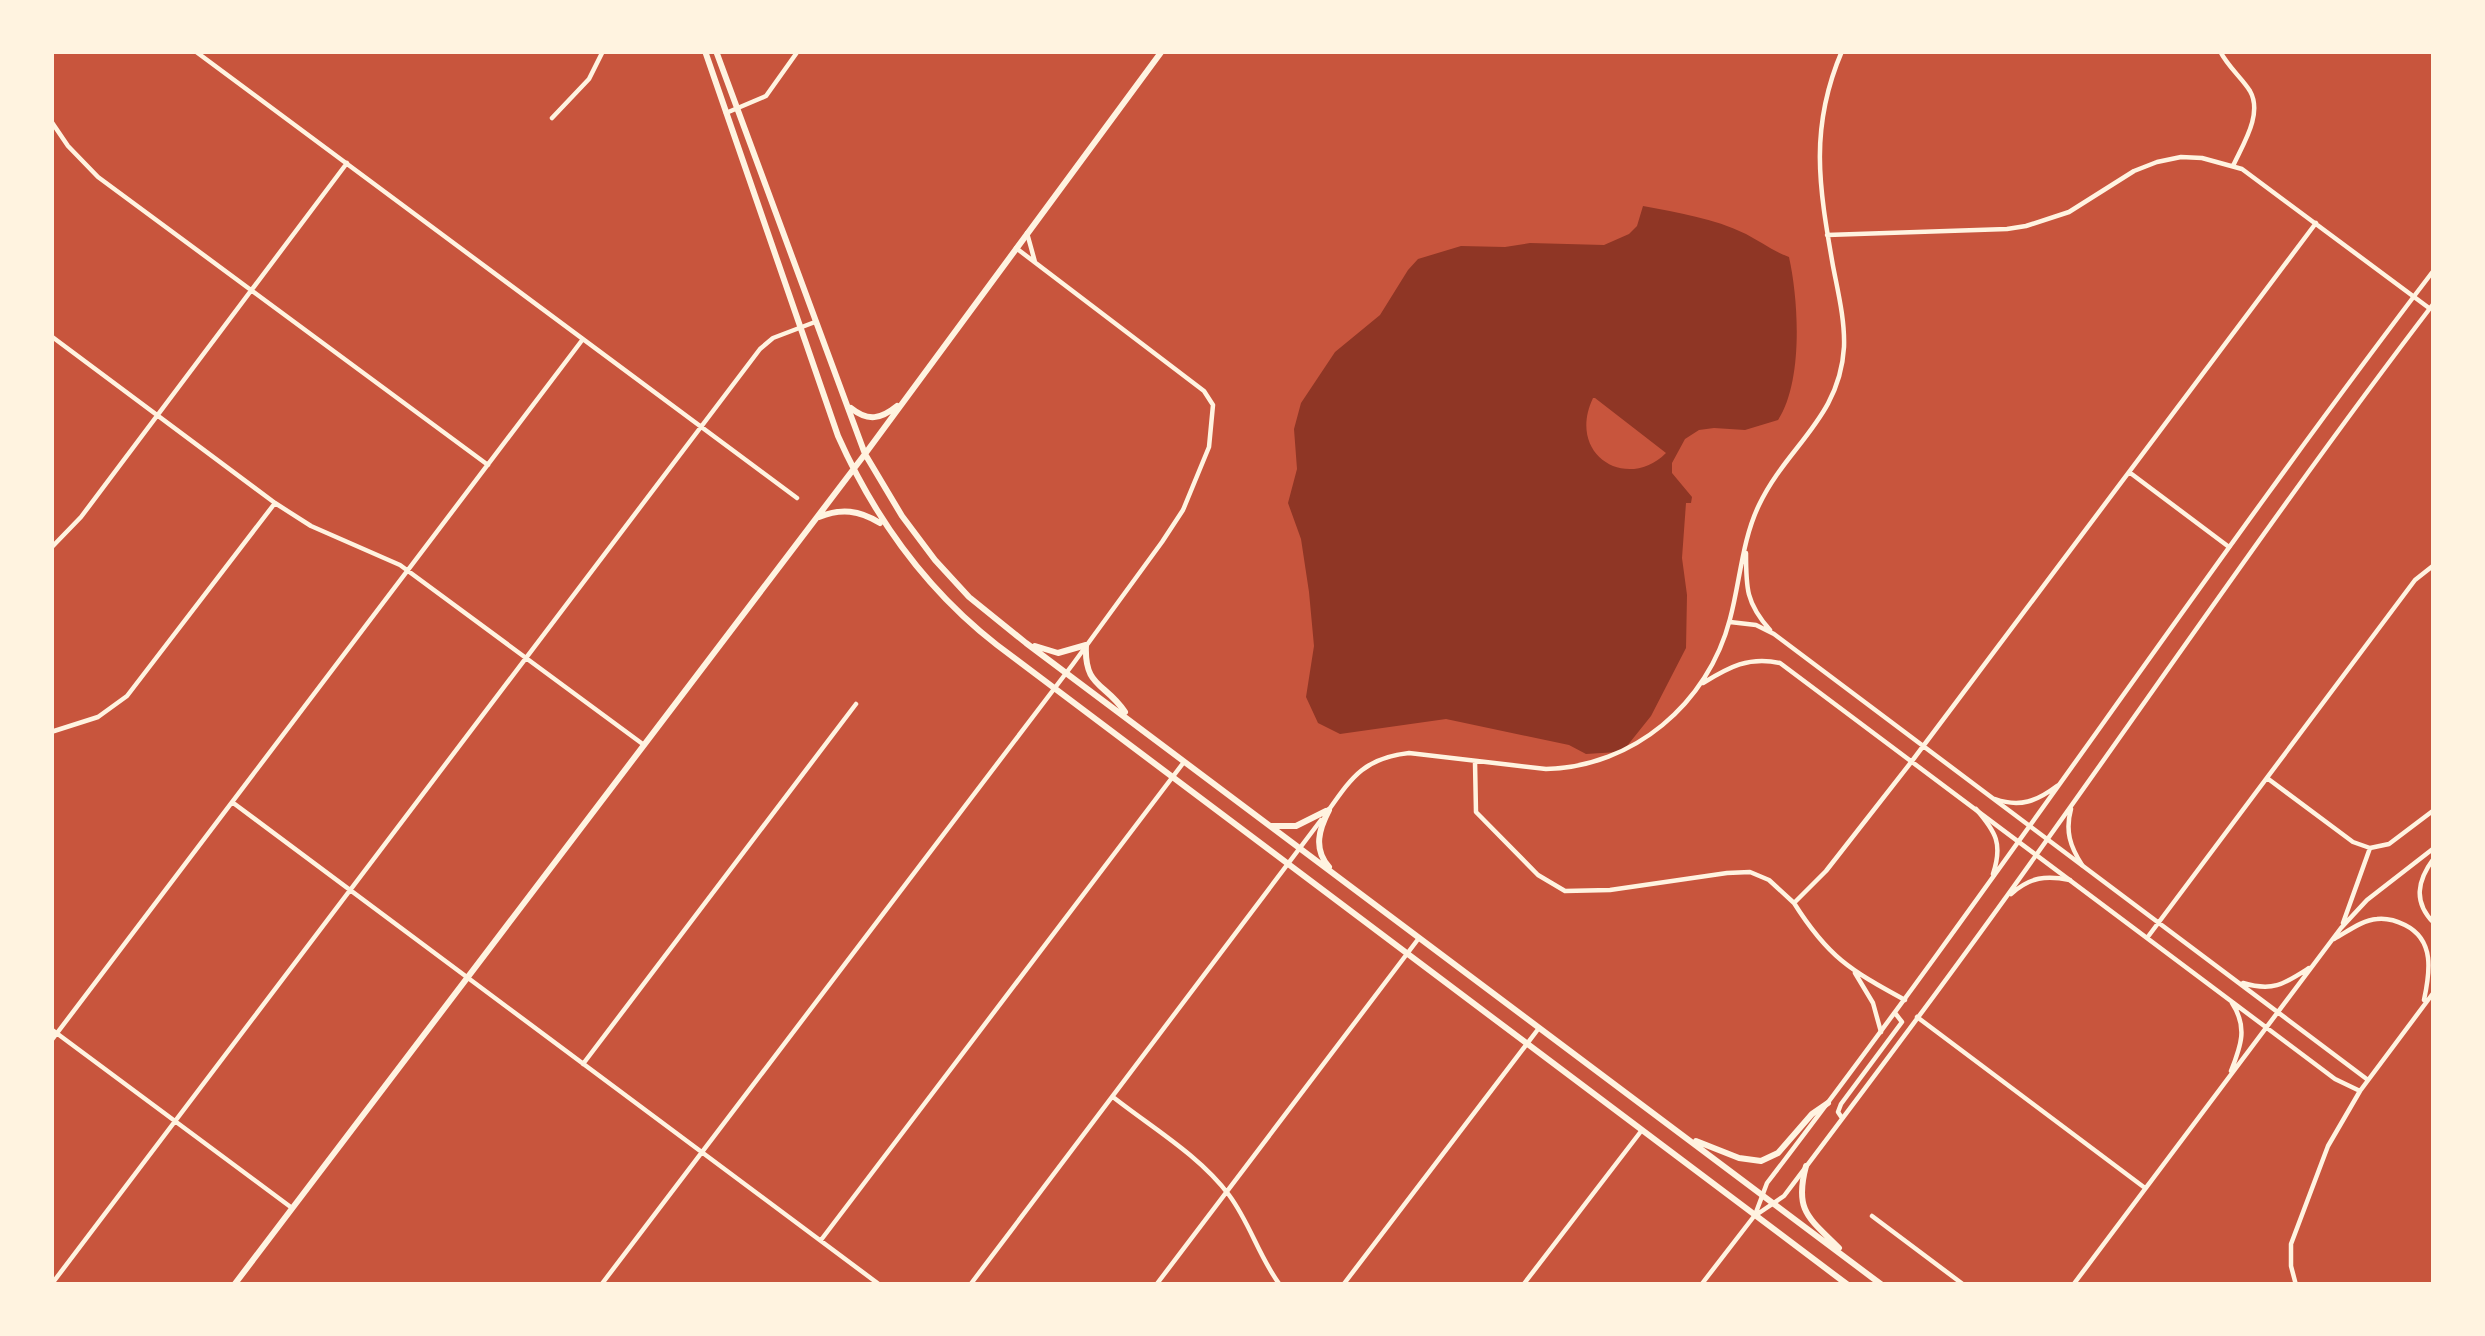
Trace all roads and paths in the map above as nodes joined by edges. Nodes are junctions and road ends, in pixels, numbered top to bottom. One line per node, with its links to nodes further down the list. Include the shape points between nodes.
1 (195, 51): 13 (street)
2 (603, 51): 11 (street)
3 (705, 51): 10 (main road)
4 (716, 51): 9 (main road)
5 (799, 51): 9 (street, via 766,96)
6 (1162, 51): 16 (main road)
7 (1842, 51): 17 (street, via 1819,149)
8 (2220, 51): 14 (street, via 2251,92 2255,111)
9 (738, 109): 10 (street); 24 (main road)
10 (726, 113): 25 (main road)
11 (552, 118)
12 (51, 122): 21 (street, via 98,178)
13 (347, 163): 21 (street); 27 (street)
14 (2233, 166): 15 (street); 17 (street, via 2202,158 2157,162 2069,212 2026,226)
15 (2317, 224): 22 (street); 35 (street)
16 (1028, 233): 18 (main road); 19 (street)
17 (1827, 235): 40 (street, via 1843,325 1841,369 1826,411 1760,501)
18 (1016, 248): 19 (street); 28 (main road)
19 (1035, 262): 48 (street, via 1213,405 1209,447 1183,510)
20 (2434, 270): 22 (street)
21 (252, 288): 30 (street); 33 (street)
22 (2414, 296): 23 (street); 42 (street)
23 (2432, 306): 66 (street)
24 (816, 322): 25 (street); 29 (main road)
25 (799, 328): 31 (street, via 766,343); 34 (main road)
26 (51, 336): 30 (street)
27 (583, 339): 31 (street); 33 (street)
28 (904, 400): 29 (main road, via 872,419); 32 (main road)
29 (847, 404): 32 (main road)
30 (158, 415): 37 (street); 41 (street)
31 (701, 426): 36 (street); 49 (street)
32 (865, 454): 34 (main road); 47 (main road, via 935,560)
33 (488, 465): 44 (street)
34 (853, 469): 38 (main road); 39 (main road)
35 (2129, 472): 42 (street); 57 (street)
36 (797, 498)
37 (275, 503): 44 (street); 55 (street, via 127,696 98,717)
38 (816, 518): 39 (main road, via 847,510); 56 (main road)
39 (885, 526): 52 (main road, via 967,622)
40 (1746, 543): 45 (street); 46 (street, via 1748,598)
41 (51, 548)
42 (2229, 548): 63 (street)
43 (2434, 565): 62 (street)
44 (408, 570): 49 (street); 65 (street)
45 (1730, 622): 46 (street); 51 (street)
46 (1774, 634): 57 (street)
47 (1026, 643): 48 (main road, via 1058,653); 50 (main road)
48 (1087, 645): 50 (street); 54 (main road, via 1088,673)
49 (526, 659): 56 (street); 84 (street)
50 (1066, 672): 52 (street); 54 (main road)
51 (1698, 686): 58 (street, via 1746,661 1780,663); 60 (street, via 1649,737 1602,761 1546,770)
52 (1054, 688): 61 (main road); 121 (street)
53 (856, 704): 111 (street)
54 (1130, 719): 59 (main road)
55 (51, 732)
56 (644, 745): 96 (main road)
57 (1923, 746): 58 (street); 64 (street)
58 (1912, 761): 67 (street); 86 (street)
59 (1184, 762): 61 (street); 70 (main road)
60 (1475, 762): 68 (street, via 1408,753 1377,759); 86 (street, via 1476,812 1565,892 1750,872)
61 (1172, 777): 79 (main road); 130 (street)
62 (2267, 778): 74 (street); 87 (street)
63 (2062, 783): 64 (street, via 2037,800); 71 (street)
64 (1995, 800): 71 (street)
65 (232, 802): 84 (street); 107 (street)
66 (2072, 806): 72 (street); 80 (street, via 2067,832)
67 (1976, 809): 73 (street); 83 (street, via 1998,845)
68 (1329, 810): 70 (main road, via 1296,826); 76 (street); 81 (main road, via 1319,845)
69 (2434, 810): 74 (street, via 2390,844)
70 (1268, 825): 76 (main road)
71 (2031, 826): 72 (street); 73 (street)
72 (2048, 840): 77 (street); 80 (street)
73 (2020, 842): 77 (street); 83 (street)
74 (2370, 848): 89 (street)
75 (2434, 848): 89 (street)
76 (1301, 849): 79 (street); 81 (main road)
77 (2037, 855): 82 (street); 85 (street)
78 (2434, 858): 88 (street, via 2418,898)
79 (1289, 865): 93 (main road); 115 (street)
80 (2082, 865): 87 (street)
81 (1337, 876): 90 (main road)
82 (2070, 880): 85 (street, via 2031,880); 91 (street)
83 (1990, 884): 100 (street)
84 (350, 891): 96 (street); 118 (street)
85 (2002, 902): 104 (street)
86 (1794, 903): 95 (street)
87 (2158, 922): 91 (street); 97 (street)
88 (2434, 923)
89 (2342, 928): 92 (street)
90 (1419, 938): 93 (street); 106 (main road)
91 (2147, 938): 99 (street)
92 (2332, 940): 94 (street); 101 (street, via 2378,919 2412,929 2428,951)
93 (1407, 953): 110 (main road); 124 (street)
94 (2314, 964): 97 (street, via 2274,987); 102 (street)
95 (1855, 973): 100 (street); 108 (street)
96 (466, 979): 111 (street); 127 (main road)
97 (2236, 981): 102 (street)
98 (2434, 992): 101 (street)
99 (2228, 999): 105 (street); 112 (street, via 2243,1039)
100 (1905, 1000): 103 (street)
101 (2423, 1006): 113 (street)
102 (2278, 1012): 105 (street); 113 (street)
103 (1895, 1013): 108 (street); 117 (street, via 1901,1024 1841,1105)
104 (1917, 1017): 117 (street); 123 (street)
105 (2267, 1027): 112 (street); 114 (street)
106 (1539, 1028): 110 (street); 120 (main road)
107 (54, 1031): 109 (street); 118 (street)
108 (1881, 1032): 116 (street)
109 (51, 1041)
110 (1527, 1044): 119 (main road); 139 (street)
111 (583, 1064): 121 (street)
112 (2229, 1078): 123 (street)
113 (2368, 1081): 114 (street)
114 (2360, 1091): 146 (street, via 2297,1224)
115 (1113, 1097): 124 (street); 136 (street)
116 (1828, 1103): 120 (main road, via 1761,1160); 125 (street)
117 (1842, 1118): 122 (street)
118 (176, 1120): 127 (street); 132 (street)
119 (1642, 1130): 128 (main road); 140 (street)
120 (1684, 1136): 125 (main road)
121 (702, 1153): 130 (street); 134 (street)
122 (1806, 1166): 126 (street); 131 (main road, via 1804,1207)
123 (2145, 1189): 145 (street)
124 (1227, 1192): 137 (street); 138 (street)
125 (1762, 1195): 126 (main road); 128 (street)
126 (1772, 1203): 128 (street); 131 (main road)
127 (292, 1208): 133 (main road)
128 (1755, 1215): 141 (street); 142 (main road)
129 (1872, 1216): 144 (street)
130 (820, 1241): 135 (street)
131 (1854, 1264): 143 (main road)
132 (51, 1285)
133 (234, 1285)
134 (601, 1285)
135 (880, 1285)
136 (970, 1285)
137 (1156, 1285)
138 (1280, 1285)
139 (1343, 1285)
140 (1523, 1285)
141 (1702, 1285)
142 (1848, 1285)
143 (1882, 1285)
144 (1964, 1285)
145 (2073, 1285)
146 (2296, 1285)

